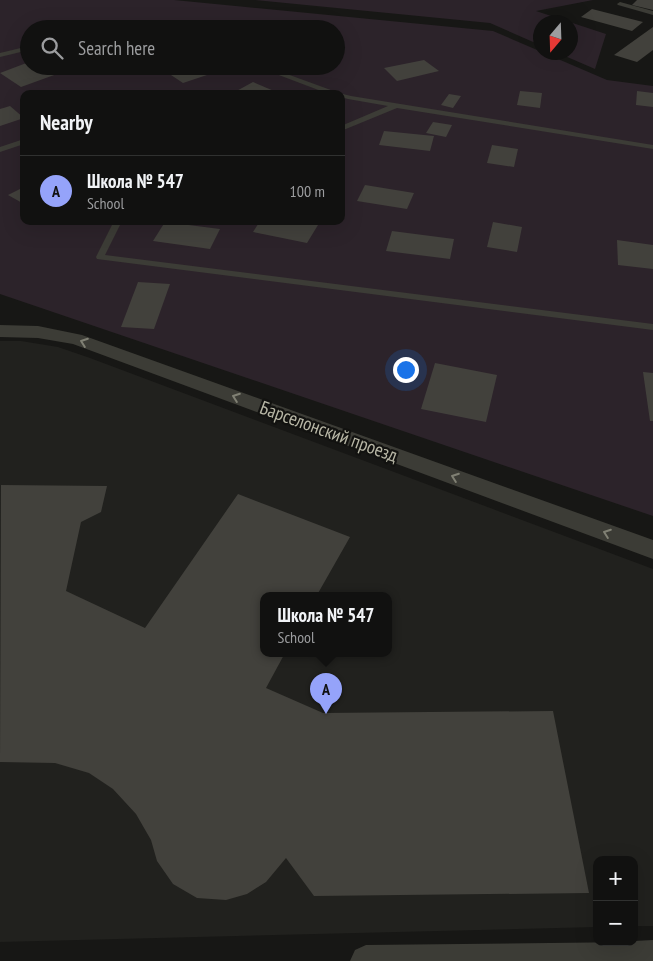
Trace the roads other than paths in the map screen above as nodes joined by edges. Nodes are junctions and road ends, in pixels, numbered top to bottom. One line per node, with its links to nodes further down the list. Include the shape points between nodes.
1 (620, 4): 2 (lane)
2 (653, 13)
3 (20, 50): 4 (lane)
4 (0, 55)
5 (283, 75): 6 (lane)
6 (325, 90)
7 (345, 97): 8 (lane)
8 (395, 106): 9 (lane); 11 (lane)
9 (345, 127)
10 (20, 142): 12 (lane)
11 (653, 147)
12 (0, 150)
13 (116, 225): 14 (lane, via 100,257)
14 (653, 327)
15 (0, 332): 16 (street, Барселонский проезд, one-way to 15, via 76,339 38,332)
16 (653, 550)
17 (653, 956): 18 (street)
18 (622, 958): 19 (street)
19 (366, 961)

